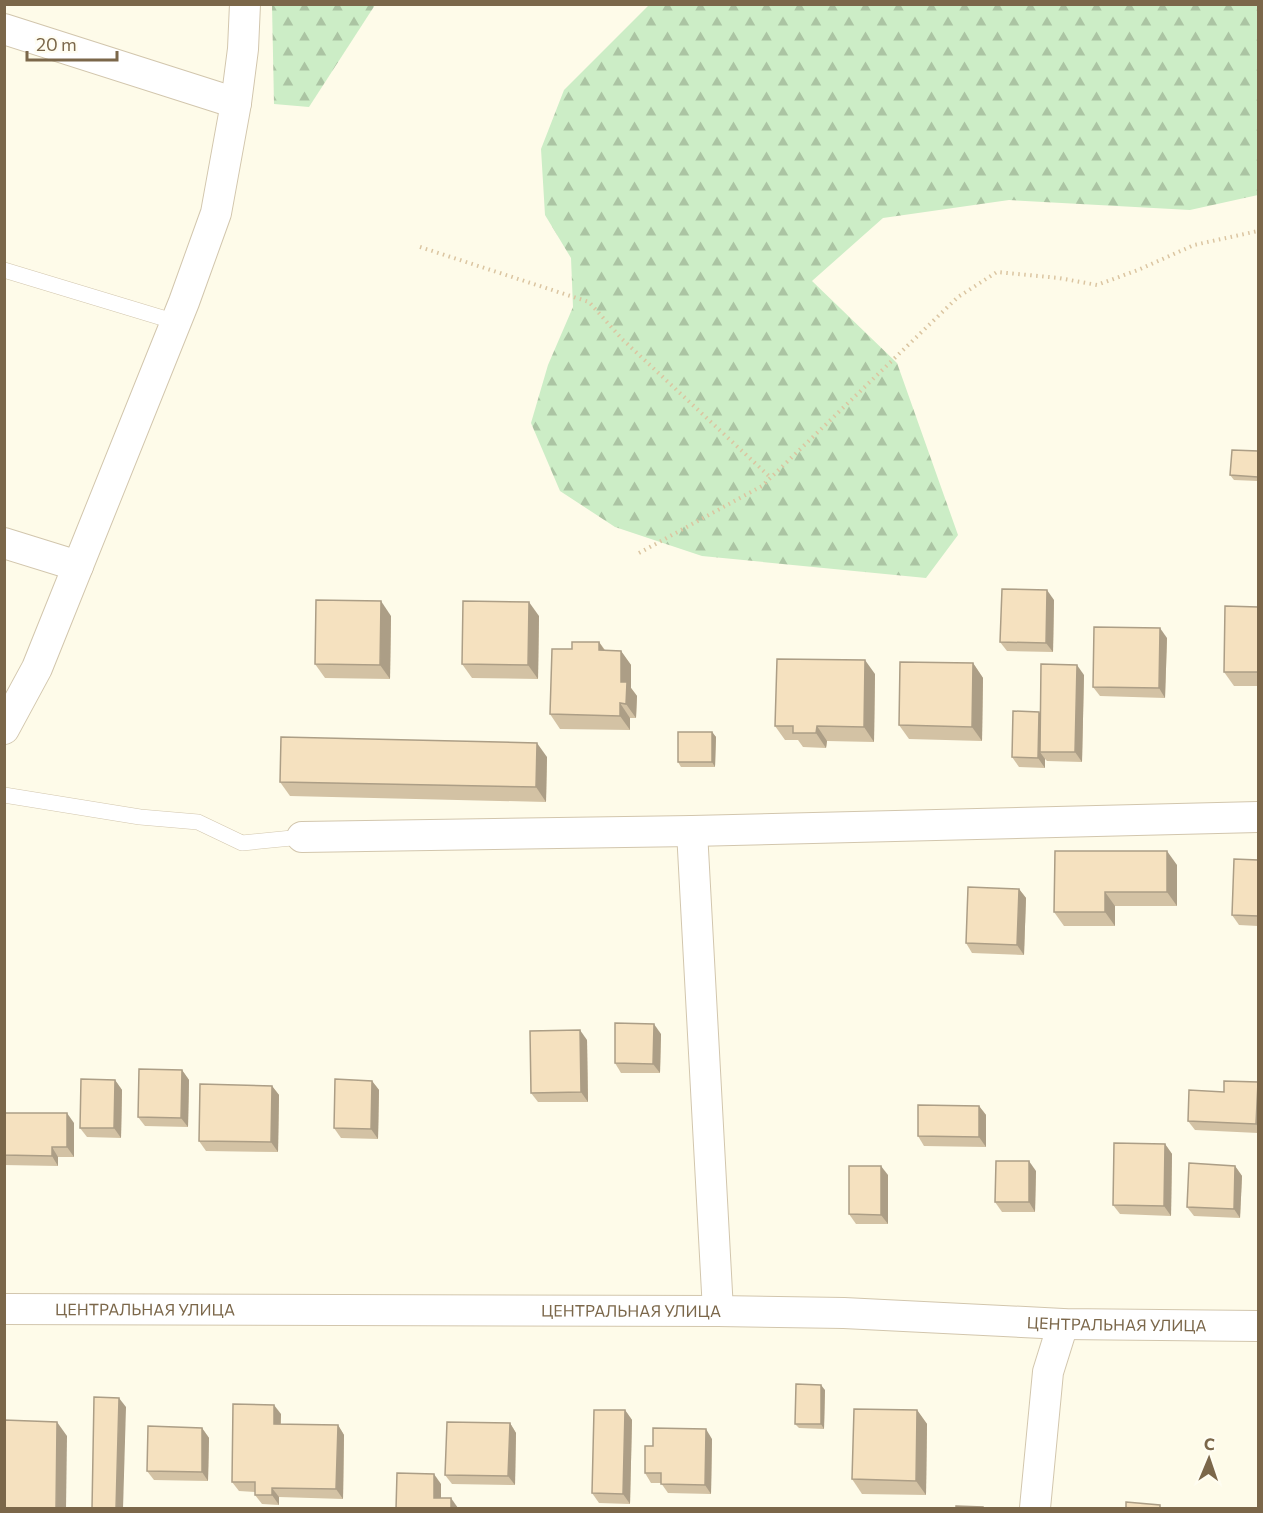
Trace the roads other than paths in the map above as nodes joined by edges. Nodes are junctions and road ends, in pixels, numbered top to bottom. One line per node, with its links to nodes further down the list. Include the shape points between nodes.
1 (245, 4): 3 (street)
2 (4, 29): 3 (street)
3 (236, 103): 5 (street, via 216,213)
4 (4, 270): 5 (lane)
5 (176, 322): 7 (street)
6 (4, 543): 7 (street)
7 (78, 566): 8 (street, via 37,668)
8 (4, 729)
9 (4, 795): 12 (lane, via 140,817 198,822 242,843)
10 (1258, 817): 11 (street)
11 (692, 831): 12 (street); 14 (street)
12 (302, 837)
13 (4, 1309): 14 (street, ЦЕНТРАЛЬНАЯ УЛИЦА)
14 (718, 1311): 15 (street, ЦЕНТРАЛЬНАЯ УЛИЦА)
15 (1063, 1324): 16 (street, ЦЕНТРАЛЬНАЯ УЛИЦА); 17 (street, via 1048,1372)
16 (1258, 1326)
17 (1035, 1509)

